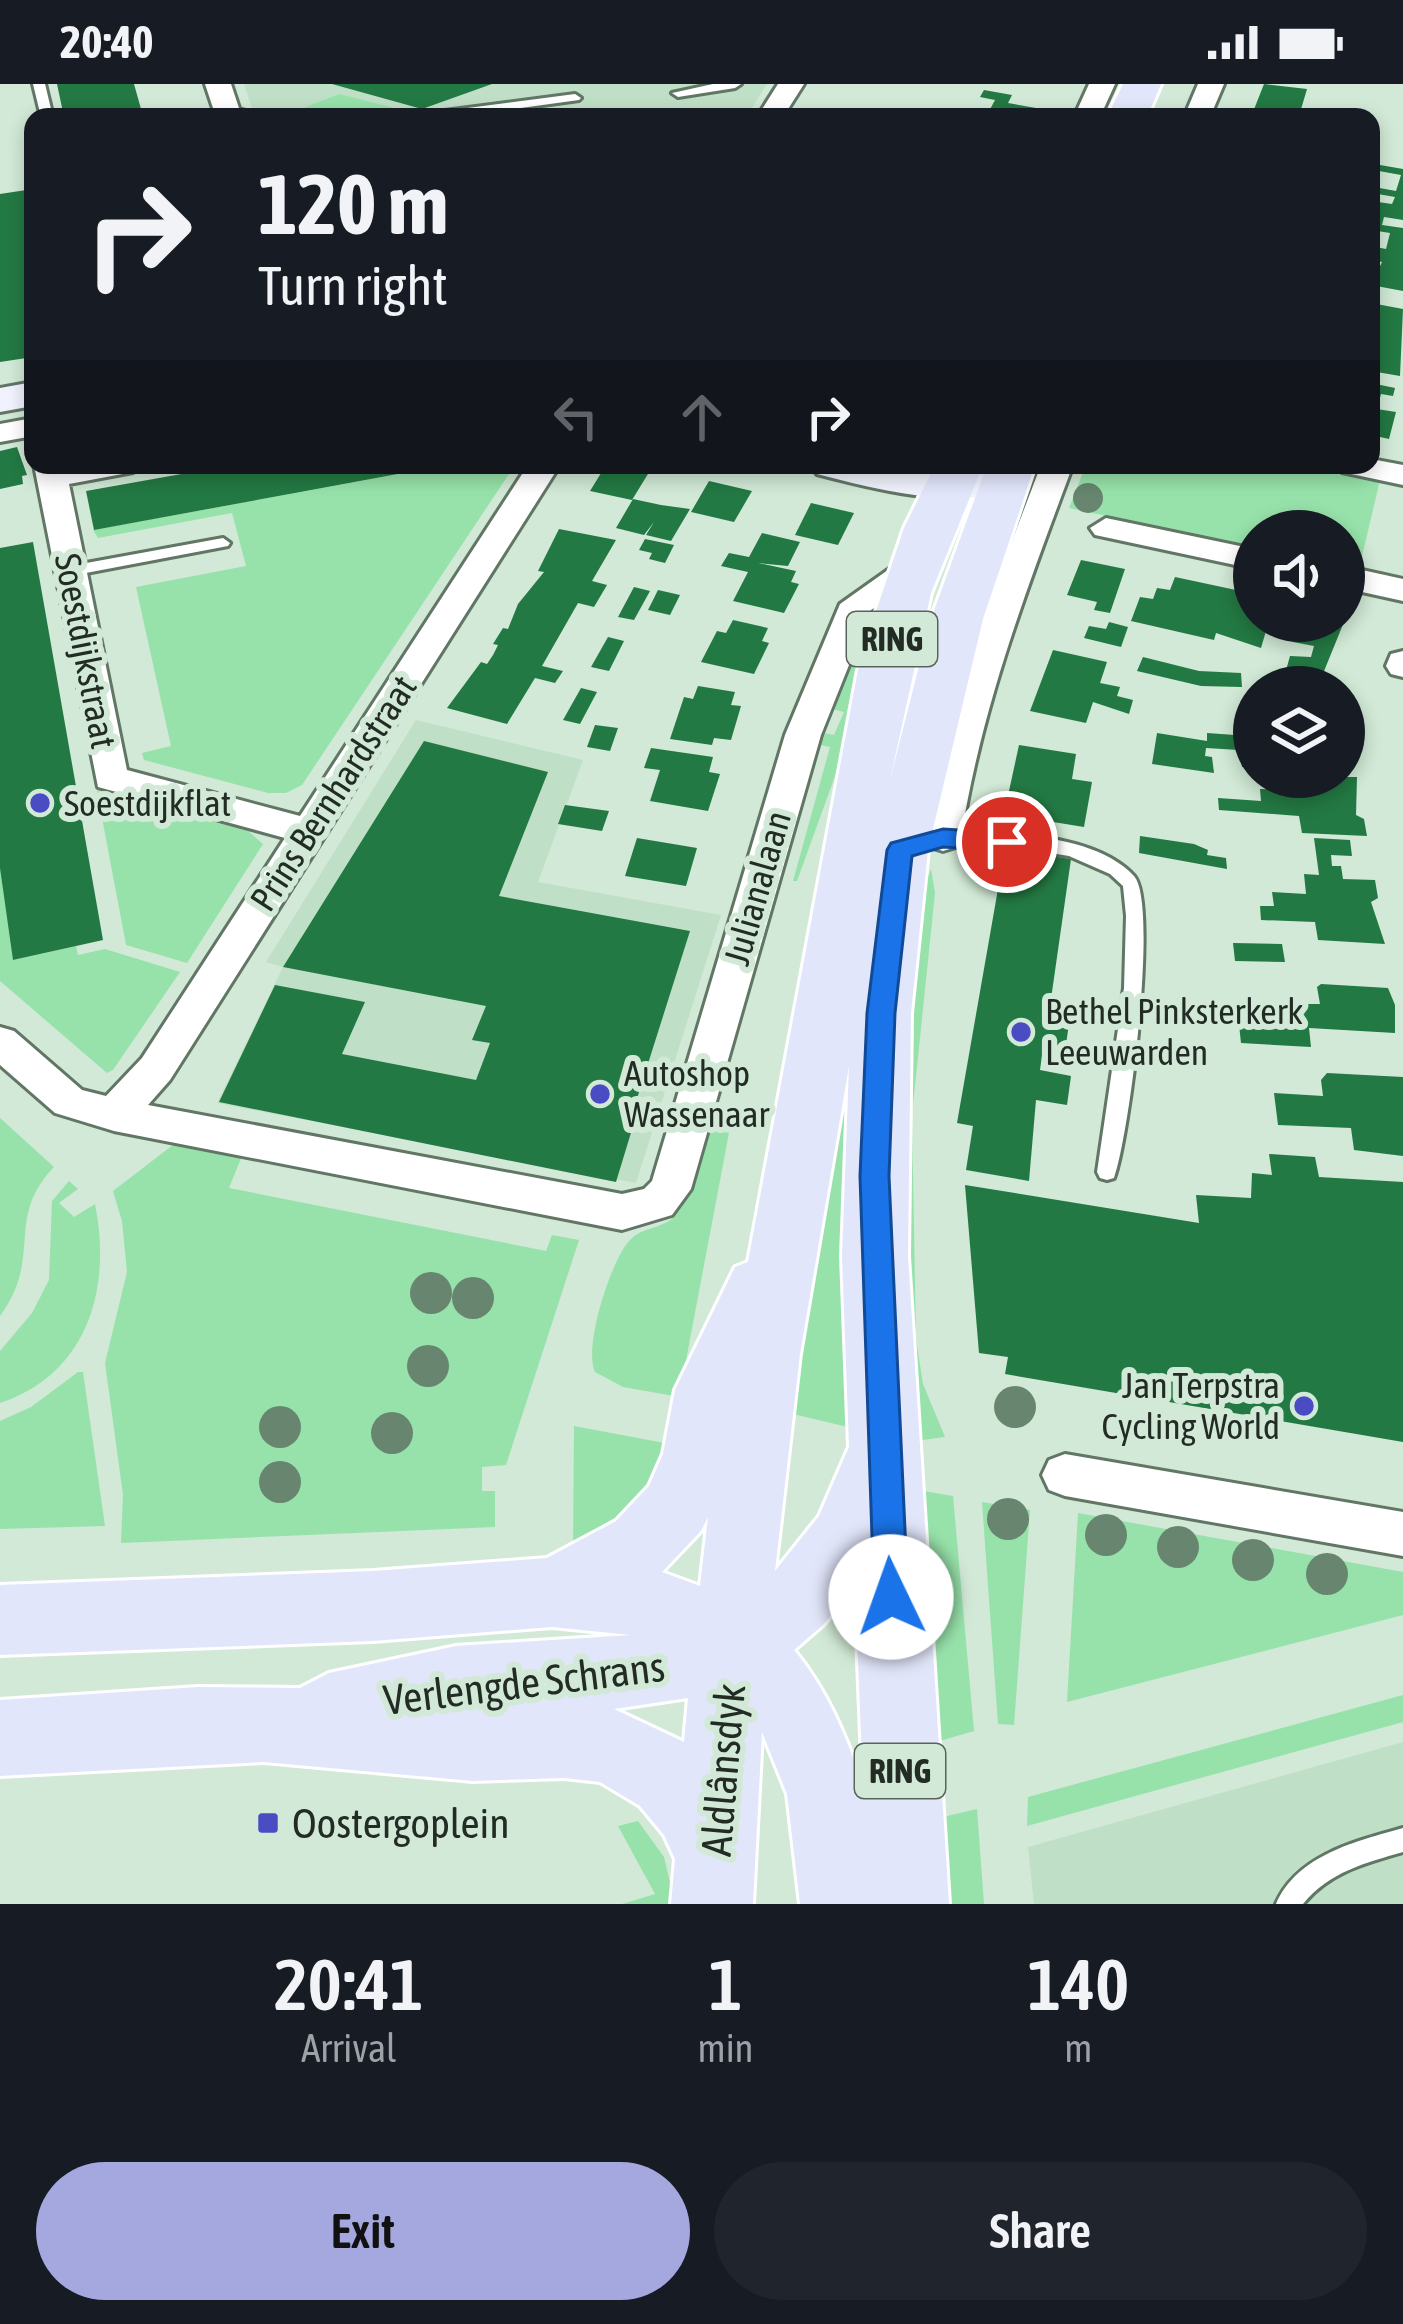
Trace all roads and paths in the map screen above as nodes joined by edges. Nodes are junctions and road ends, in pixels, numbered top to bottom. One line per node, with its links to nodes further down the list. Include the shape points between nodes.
1 (735, 84): 2 (lane)
2 (678, 93)
3 (574, 98): 4 (lane)
4 (498, 108)
5 (52, 474): 16 (street, Soestdijkstraat)
6 (538, 474): 19 (street, Prins Bernhardstraat)
7 (922, 474): 10 (street)
8 (1014, 474): 12 (main road, RING)
9 (1054, 474): 20 (street, via 995,626 947,797)
10 (952, 477): 12 (street); 15 (main road, RING)
11 (1106, 528): 14 (street)
12 (985, 533): 20 (main road, RING, via 957,619)
13 (223, 543): 16 (lane)
14 (1233, 555)
15 (914, 567): 22 (street, Julianalaan, via 857,604 803,735 670,1189 658,1203 622,1212); 24 (main road, RING, via 859,795)
16 (70, 571): 19 (street, Soestdijkstraat, via 111,778)
17 (1365, 582): 18 (street)
18 (1403, 590)
19 (308, 832): 22 (street, Prins Bernhardstraat, via 156,1069)
20 (921, 844): 23 (lane, via 1007,842 1101,858 1132,884 1131,985); 25 (main road, RING, via 881,1013 874,1176)
21 (0, 1042): 22 (street, via 69,1102)
22 (114, 1115)
23 (1107, 1172)
24 (790, 1222): 28 (main road, Verlengde Schrans, via 710,1390 689,1484 642,1545); 30 (main road, RING, via 757,1410)
25 (882, 1443): 30 (main road, via 859,1516 822,1578 772,1622); 36 (main road, RING)
26 (1065, 1475): 27 (street)
27 (1403, 1534)
28 (553, 1593): 29 (main road, Verlengde Schrans); 30 (main road, Verlengde Schrans, via 646,1602 704,1620)
29 (0, 1620)
30 (734, 1642): 31 (main road, Verlengde Schrans, via 659,1668 475,1680); 34 (main road, Aldlânsdyk / RING); 35 (main road, Aldlânsdyk, via 784,1692 814,1748)
31 (266, 1724): 32 (main road, Verlengde Schrans); 34 (main road, Verlengde Schrans, via 617,1748 678,1786 700,1815)
32 (0, 1738)
33 (1403, 1840): 37 (lane, via 1341,1857 1303,1881)
34 (714, 1882)
35 (841, 1904)
36 (908, 1904)
37 (1288, 1904)

